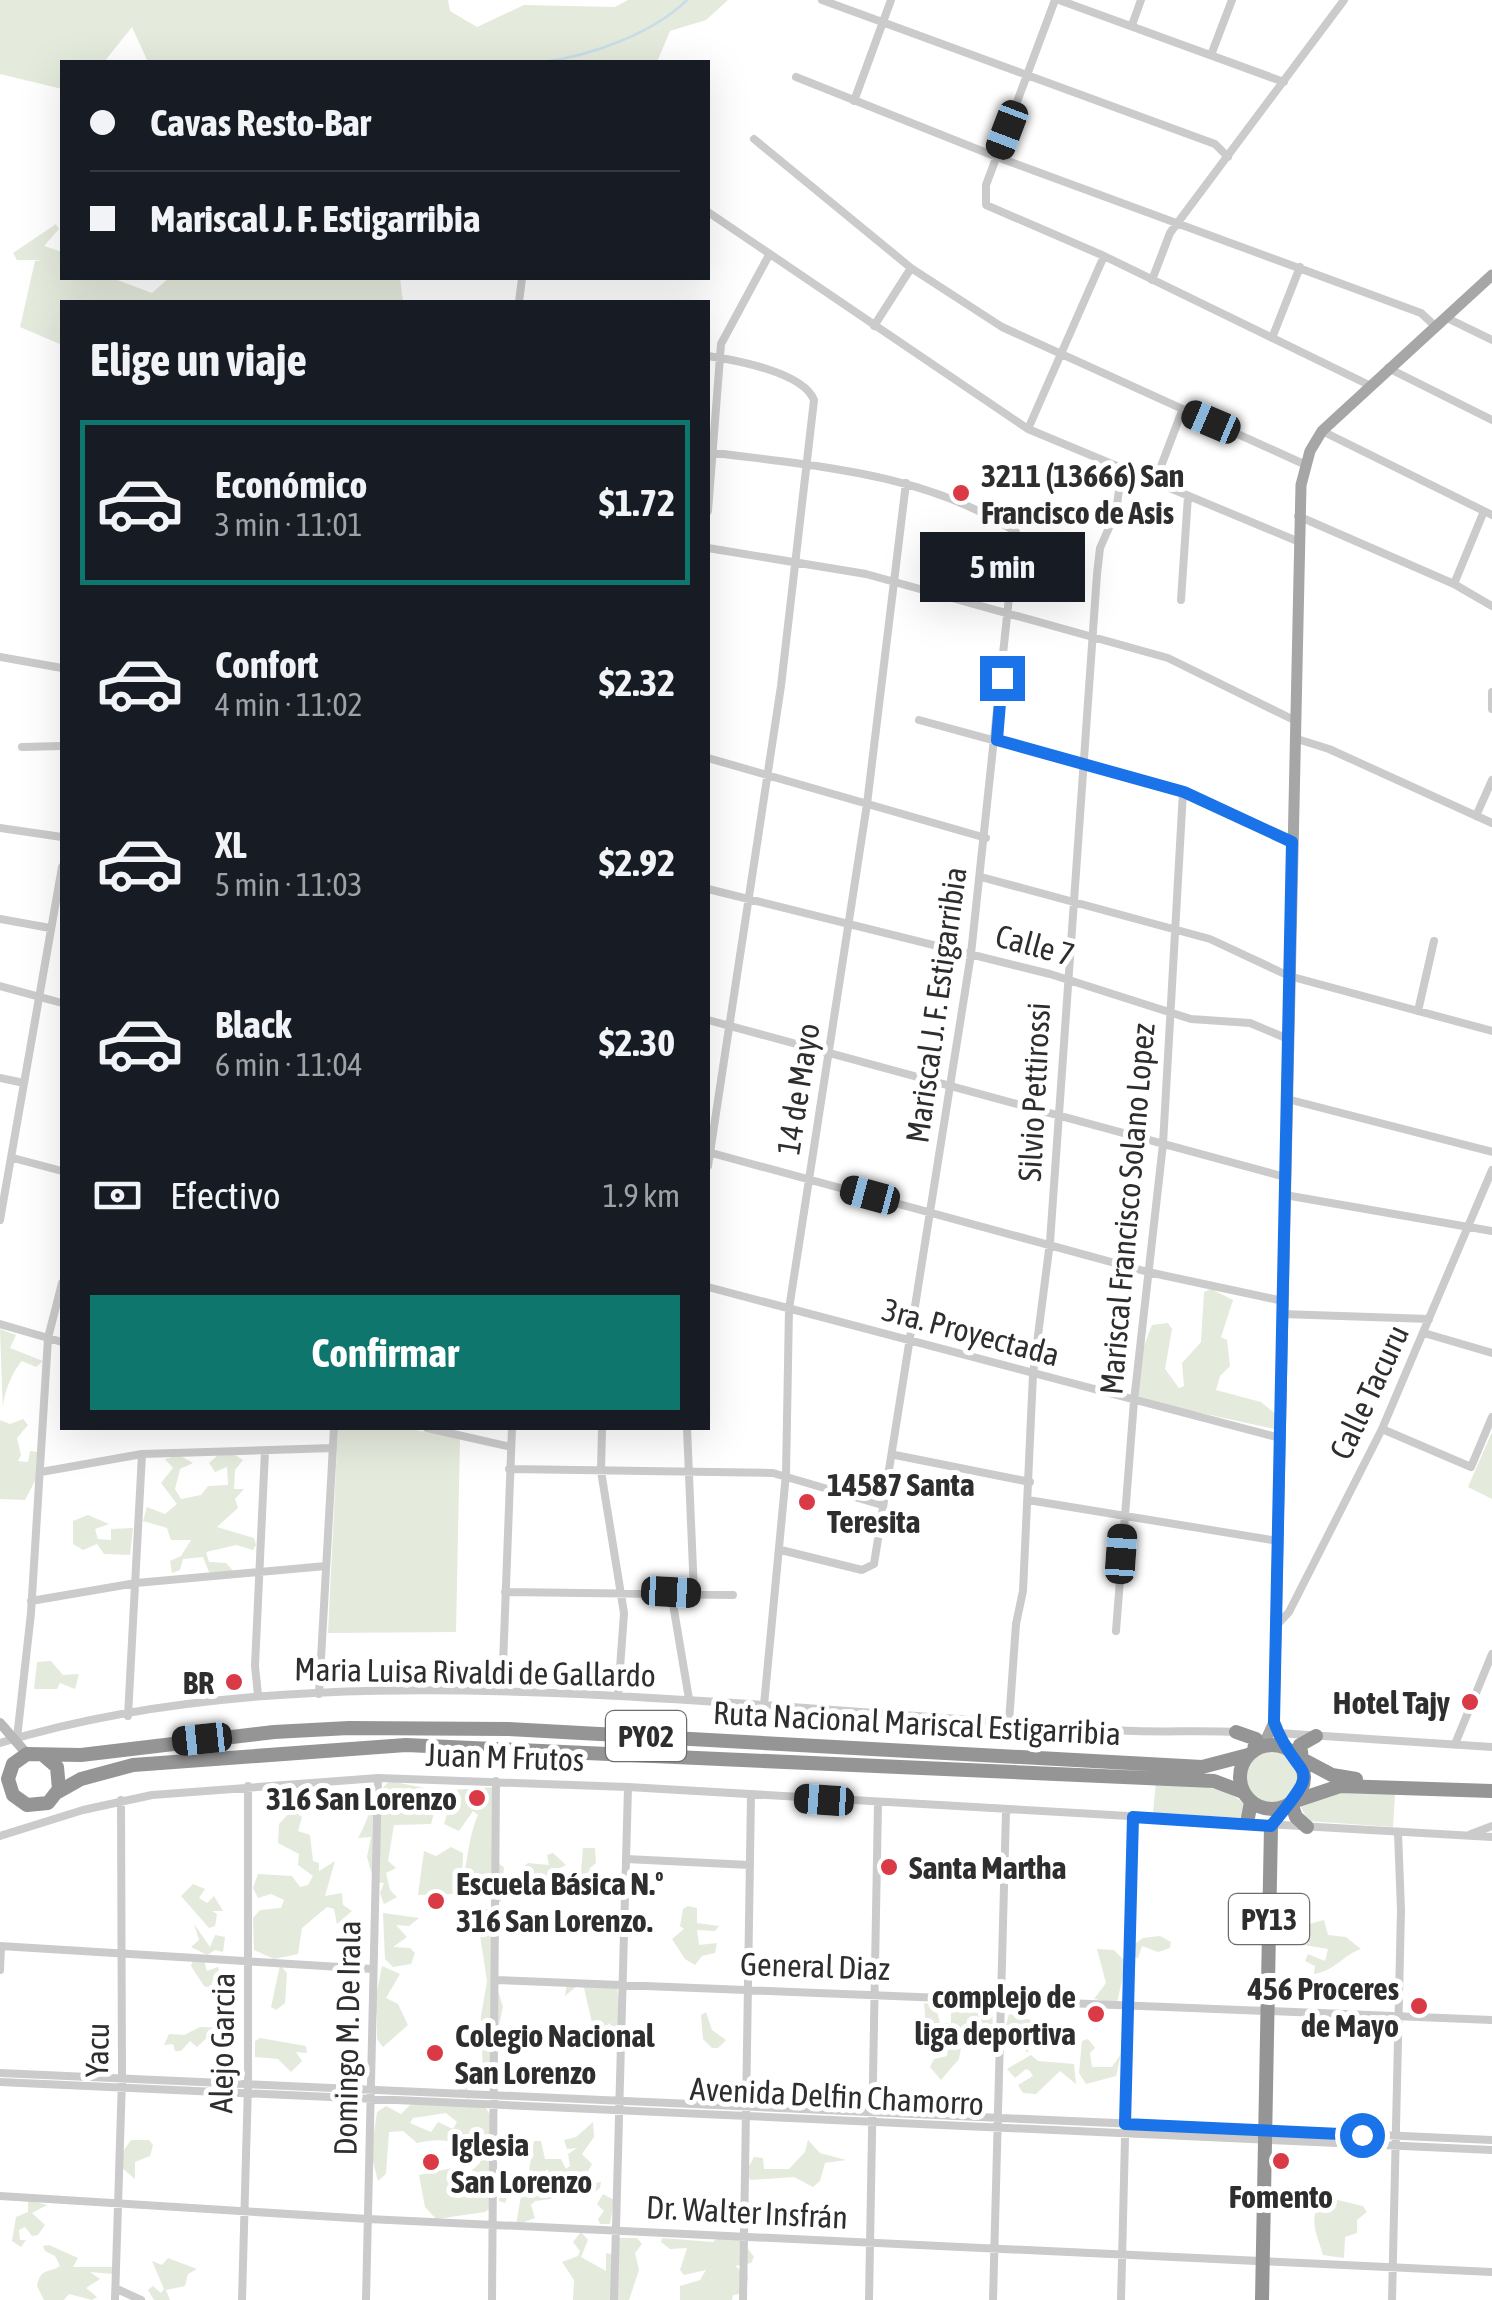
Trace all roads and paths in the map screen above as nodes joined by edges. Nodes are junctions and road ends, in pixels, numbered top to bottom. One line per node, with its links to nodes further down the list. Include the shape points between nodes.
1 (822, 0): 7 (street)
2 (891, 0): 7 (street)
3 (1057, 0): 8 (street); 11 (street)
4 (1142, 0): 8 (street)
5 (1232, 0): 9 (street)
6 (1344, 0): 12 (street)
7 (883, 22): 11 (street); 13 (street)
8 (1132, 25): 9 (street)
9 (1212, 55): 12 (street)
10 (796, 77): 13 (street)
11 (1027, 77): 15 (street); 16 (street, via 1215,144)
12 (1284, 82): 16 (street)
13 (854, 101): 15 (street)
14 (754, 140): 22 (street)
15 (997, 157): 18 (street); 20 (street, via 986,206)
16 (1228, 157): 18 (street)
17 (710, 213): 19 (street)
18 (1180, 222): 21 (street); 24 (street)
19 (769, 255): 26 (street); 31 (street)
20 (1104, 256): 24 (street); 29 (street)
21 (1300, 267): 25 (street); 27 (street)
22 (911, 268): 26 (street); 29 (street, via 1002,327)
23 (1492, 275): 25 (main road)
24 (1152, 280): 27 (street)
25 (1440, 322): 28 (street); 32 (main road)
26 (874, 326): 36 (street)
27 (1272, 338): 33 (street)
28 (1492, 340)
29 (1060, 354): 34 (street); 36 (street)
30 (710, 356): 31 (street)
31 (719, 358): 38 (street); 39 (street, via 754,364 806,387 814,400)
32 (1388, 368): 33 (main road); 35 (street)
33 (1369, 385): 37 (main road)
34 (1182, 410): 40 (street); 42 (street)
35 (1492, 420)
36 (1028, 430): 41 (street)
37 (1322, 430): 40 (main road); 45 (street)
38 (710, 452): 39 (street)
39 (809, 463): 43 (street); 49 (street)
40 (1306, 465): 46 (main road)
41 (1122, 468): 42 (street); 55 (street, Silvio Pettirossi, via 1116,512 1100,548)
42 (1155, 482): 44 (street)
43 (906, 484): 50 (street, 14 de Mayo); 54 (street, Mariscal J. F. Estigarribia, via 1016,532)
44 (1188, 496): 47 (street); 52 (street)
45 (1488, 513): 51 (street)
46 (1298, 516): 47 (main road); 51 (street)
47 (1298, 541): 61 (main road)
48 (710, 548): 49 (street)
49 (798, 561): 50 (street); 68 (street)
50 (896, 583): 54 (street); 71 (street, 14 de Mayo)
51 (1454, 584): 53 (street)
52 (1181, 600)
53 (1492, 606)
54 (1007, 615): 55 (street); 63 (street, Mariscal J. F. Estigarribia)
55 (1092, 638): 61 (street, via 1168,658); 67 (street, Silvio Pettirossi)
56 (0, 657): 57 (street)
57 (60, 668)
58 (1492, 692): 59 (street)
59 (1492, 709)
60 (919, 720): 63 (street)
61 (1294, 720): 62 (main road)
62 (1294, 738): 72 (street); 77 (main road)
63 (997, 740): 67 (street); 76 (street, Mariscal J. F. Estigarribia)
64 (60, 746): 65 (street)
65 (22, 747)
66 (710, 759): 68 (street)
67 (1084, 764): 70 (street); 82 (street, Silvio Pettirossi)
68 (767, 775): 71 (street); 81 (street)
69 (1492, 780): 72 (street)
70 (1184, 792): 77 (street); 86 (street, Mariscal Francisco Solano Lopez)
71 (867, 804): 76 (street); 84 (street, 14 de Mayo)
72 (1476, 816): 73 (street)
73 (1492, 823)
74 (0, 828): 75 (street)
75 (60, 837)
76 (986, 838): 78 (street, Mariscal J. F. Estigarribia)
77 (1292, 842): 89 (main road)
78 (981, 877): 82 (street); 88 (street, Mariscal J. F. Estigarribia)
79 (60, 881): 85 (street)
80 (710, 889): 81 (street, Calle 7)
81 (748, 899): 84 (street, Calle 7); 97 (street)
82 (1074, 903): 86 (street); 90 (street, Silvio Pettirossi)
83 (0, 920): 85 (street)
84 (850, 923): 88 (street, Calle 7); 100 (street, 14 de Mayo)
85 (50, 928): 92 (street)
86 (1174, 930): 89 (street, via 1227,944); 95 (street, Mariscal Francisco Solano Lopez)
87 (1434, 941): 94 (street)
88 (971, 954): 90 (street, Calle 7); 103 (street, Mariscal J. F. Estigarribia)
89 (1289, 976): 94 (street); 99 (main road)
90 (1065, 979): 95 (street, Calle 7); 105 (street, Silvio Pettirossi)
91 (0, 986): 92 (street)
92 (38, 996): 93 (street); 102 (street)
93 (60, 1002)
94 (1418, 1011): 98 (street)
95 (1170, 1013): 99 (street, Calle 7, via 1242,1021); 106 (street, Mariscal Francisco Solano Lopez)
96 (710, 1021): 97 (street)
97 (730, 1026): 100 (street); 107 (street)
98 (1492, 1031)
99 (1288, 1039): 104 (main road)
100 (829, 1052): 103 (street); 114 (street, 14 de Mayo)
101 (0, 1078): 102 (street)
102 (24, 1084): 110 (street)
103 (951, 1085): 105 (street); 117 (street, Mariscal J. F. Estigarribia)
104 (1287, 1099): 109 (street); 113 (main road)
105 (1058, 1114): 106 (street); 121 (street, Silvio Pettirossi)
106 (1162, 1144): 113 (street); 122 (street, Mariscal Francisco Solano Lopez)
107 (710, 1146)
108 (710, 1152): 114 (street)
109 (1492, 1152)
110 (13, 1158): 111 (street); 115 (street)
111 (60, 1170)
112 (1492, 1170): 119 (street, Calle Tacuru)
113 (1285, 1178): 116 (main road)
114 (809, 1179): 117 (street); 126 (street, 14 de Mayo)
115 (4, 1186): 118 (street)
116 (1285, 1195): 119 (street); 125 (main road)
117 (930, 1210): 121 (street); 132 (street, Mariscal J. F. Estigarribia)
118 (0, 1220)
119 (1469, 1226): 120 (street); 127 (street, Calle Tacuru)
120 (1492, 1231)
121 (1050, 1242): 122 (street); 134 (street, Silvio Pettirossi)
122 (1148, 1272): 125 (street); 135 (street, Mariscal Francisco Solano Lopez)
123 (710, 1288): 126 (street, 3ra. Proyectada)
124 (60, 1291): 130 (street)
125 (1282, 1308): 127 (street); 143 (main road)
126 (788, 1309): 132 (street, 3ra. Proyectada); 153 (street, 14 de Mayo)
127 (1430, 1319): 129 (street, Calle Tacuru)
128 (0, 1324): 130 (street)
129 (1424, 1333): 133 (street); 137 (street, Calle Tacuru)
130 (48, 1338): 131 (street); 151 (street)
131 (60, 1341)
132 (909, 1342): 134 (street, 3ra. Proyectada); 148 (street, Mariscal J. F. Estigarribia)
133 (1492, 1353)
134 (1034, 1374): 135 (street, 3ra. Proyectada); 154 (street, Silvio Pettirossi)
135 (1134, 1401): 143 (street, 3ra. Proyectada); 157 (street, Mariscal Francisco Solano Lopez)
136 (1492, 1418): 137 (street, via 1471,1467)
137 (1382, 1429): 169 (street, Calle Tacuru)
138 (334, 1430): 145 (street)
139 (436, 1430): 144 (street)
140 (512, 1430): 144 (street)
141 (602, 1430): 150 (street)
142 (687, 1430): 152 (street)
143 (1280, 1438): 158 (main road)
144 (511, 1447): 149 (street)
145 (333, 1448): 146 (street); 160 (street)
146 (265, 1452): 147 (street); 161 (street)
147 (142, 1454): 151 (street); 162 (street)
148 (895, 1455): 154 (street); 156 (street, Mariscal J. F. Estigarribia)
149 (510, 1469): 150 (street); 163 (street)
150 (601, 1471): 152 (street); 165 (street)
151 (40, 1472): 168 (street)
152 (687, 1472): 153 (street); 166 (street)
153 (786, 1474): 156 (street); 159 (street, 14 de Mayo)
154 (1030, 1482): 155 (street, Silvio Pettirossi)
155 (1028, 1500): 157 (street); 179 (street, Silvio Pettirossi)
156 (882, 1505): 159 (street, Mariscal J. F. Estigarribia, via 869,1570)
157 (1123, 1515): 158 (street); 170 (street, Mariscal Francisco Solano Lopez)
158 (1278, 1541): 169 (main road)
159 (781, 1550): 177 (street, 14 de Mayo)
160 (326, 1566): 161 (street); 173 (street)
161 (259, 1572): 162 (street); 174 (street)
162 (136, 1583): 168 (street); 178 (street)
163 (505, 1592): 165 (street); 172 (street)
164 (671, 1592): 165 (street); 166 (street); 176 (street)
165 (622, 1593): 175 (street)
166 (694, 1594): 167 (street)
167 (733, 1596)
168 (32, 1601): 183 (street)
169 (1276, 1626): 184 (main road)
170 (1116, 1631)
171 (1492, 1654): 186 (street)
172 (502, 1691): 173 (street, Maria Luisa Rivaldi de Gallardo); 175 (street, Maria Luisa Rivaldi de Gallardo)
173 (319, 1694): 174 (street, Maria Luisa Rivaldi de Gallardo)
174 (258, 1696): 178 (street, Maria Luisa Rivaldi de Gallardo)
175 (618, 1696): 176 (street, Maria Luisa Rivaldi de Gallardo)
176 (690, 1700): 177 (street, Maria Luisa Rivaldi de Gallardo)
177 (764, 1705): 179 (street, Maria Luisa Rivaldi de Gallardo)
178 (128, 1716): 183 (street, Maria Luisa Rivaldi de Gallardo)
179 (1009, 1722): 181 (street, Maria Luisa Rivaldi de Gallardo)
180 (0, 1723): 183 (street)
181 (1236, 1732): 184 (highway)
182 (1316, 1736): 184 (street); 186 (street); 189 (highway, via 1300,1745)
183 (17, 1738): 185 (street, Maria Luisa Rivaldi de Gallardo); 188 (street)
184 (1267, 1741): 188 (highway, Ruta Nacional Mariscal Estigarribia / PY02, via 1202,1767 508,1729 274,1732 81,1755); 189 (highway, PY02); 198 (highway, via 1240,1772)
185 (0, 1744)
186 (1455, 1744): 187 (street)
187 (1492, 1747)
188 (35, 1754): 190 (highway); 196 (highway, via 60,1771)
189 (1300, 1759): 195 (highway, PY02, via 1346,1778); 202 (highway, via 1304,1780)
190 (5, 1770): 203 (highway)
191 (378, 1778): 192 (street, Juan M Frutos); 193 (street, Juan M Frutos); 221 (street, Domingo M. De Irala)
192 (496, 1782): 194 (street, Juan M Frutos); 223 (street)
193 (248, 1786): 199 (street, Juan M Frutos); 220 (street, Alejo Garcia)
194 (628, 1787): 197 (street, Juan M Frutos); 216 (street)
195 (1492, 1788): 202 (highway, PY02, via 1349,1786)
196 (58, 1792): 198 (highway, Ruta Nacional Mariscal Estigarribia / PY02, via 100,1773 172,1760 406,1745 1214,1781); 204 (highway, PY02)
197 (752, 1795): 201 (street, Juan M Frutos); 217 (street)
198 (1250, 1799): 202 (highway, PY02, via 1275,1809); 208 (highway); 209 (highway)
199 (121, 1800): 207 (street, Juan M Frutos); 219 (street, Yacu)
200 (0, 1803): 203 (highway)
201 (878, 1803): 205 (street, Juan M Frutos); 226 (street)
202 (1291, 1803): 209 (highway); 211 (highway)
203 (22, 1804): 204 (highway)
204 (39, 1806): 207 (street)
205 (1006, 1811): 206 (street, Juan M Frutos); 227 (street)
206 (1133, 1817): 208 (street, Juan M Frutos); 228 (street)
207 (43, 1822): 213 (street, Juan M Frutos)
208 (1247, 1823): 209 (street, Juan M Frutos)
209 (1271, 1826): 211 (street, Juan M Frutos); 229 (highway, PY13)
210 (1492, 1826): 214 (street)
211 (1307, 1827): 212 (street, Juan M Frutos)
212 (1398, 1832): 214 (street, Juan M Frutos); 230 (street)
213 (0, 1836)
214 (1467, 1836): 215 (street, Juan M Frutos)
215 (1492, 1837)
216 (626, 1859): 217 (street); 224 (street)
217 (750, 1865): 225 (street)
218 (0, 1946): 219 (street); 222 (street)
219 (123, 1953): 220 (street); 234 (street, Yacu)
220 (248, 1961): 221 (street); 235 (street, Alejo Garcia)
221 (374, 1969): 236 (street, Domingo M. De Irala)
222 (0, 1970)
223 (496, 1980): 224 (street, General Diaz); 237 (street)
224 (623, 1984): 225 (street, General Diaz); 238 (street)
225 (748, 1988): 226 (street, General Diaz); 239 (street)
226 (874, 1994): 227 (street, General Diaz); 240 (street)
227 (1001, 1997): 228 (street, General Diaz); 241 (street)
228 (1126, 2008): 229 (street, General Diaz); 243 (street)
229 (1268, 2013): 230 (street, General Diaz); 247 (highway, PY13)
230 (1398, 2018): 231 (street, General Diaz); 246 (street)
231 (1492, 2020)
232 (0, 2073): 234 (street, Avenida Delfin Chamorro)
233 (0, 2082): 234 (street, Avenida Delfin Chamorro)
234 (122, 2083): 235 (street, Avenida Delfin Chamorro); 252 (street, Yacu)
235 (248, 2089): 236 (street, Avenida Delfin Chamorro); 253 (street, Alejo Garcia)
236 (370, 2094): 237 (street, Avenida Delfin Chamorro); 254 (street, Domingo M. De Irala)
237 (494, 2100): 238 (street, Avenida Delfin Chamorro); 255 (street)
238 (620, 2106): 239 (street, Avenida Delfin Chamorro); 256 (street)
239 (747, 2112): 240 (street, Avenida Delfin Chamorro); 242 (street, Avenida Delfin Chamorro); 257 (street)
240 (872, 2112): 241 (street, Avenida Delfin Chamorro); 242 (street)
241 (998, 2118): 243 (street, Avenida Delfin Chamorro); 244 (street)
242 (872, 2122): 244 (street, Avenida Delfin Chamorro); 258 (street)
243 (1125, 2124): 245 (street); 247 (street, Avenida Delfin Chamorro)
244 (998, 2128): 245 (street, Avenida Delfin Chamorro); 259 (street)
245 (1125, 2135): 247 (street, Avenida Delfin Chamorro); 260 (street)
246 (1394, 2136): 247 (street, Avenida Delfin Chamorro); 248 (street, Avenida Delfin Chamorro); 249 (street)
247 (1264, 2137): 249 (street, Avenida Delfin Chamorro); 261 (highway, PY13)
248 (1492, 2140)
249 (1394, 2146): 250 (street, Avenida Delfin Chamorro); 262 (street)
250 (1492, 2150)
251 (0, 2196): 252 (street, Dr. Walter Insfrán)
252 (119, 2204): 253 (street, Dr. Walter Insfrán); 264 (street, Yacu)
253 (244, 2212): 254 (street, Dr. Walter Insfrán); 267 (street, Alejo Garcia)
254 (368, 2219): 255 (street, Dr. Walter Insfrán); 268 (street, Domingo M. De Irala)
255 (493, 2224): 256 (street, Dr. Walter Insfrán); 269 (street)
256 (616, 2231): 257 (street, Dr. Walter Insfrán); 270 (street)
257 (744, 2236): 258 (street, Dr. Walter Insfrán); 271 (street)
258 (872, 2242): 259 (street, Dr. Walter Insfrán); 272 (street)
259 (994, 2249): 260 (street, Dr. Walter Insfrán); 273 (street)
260 (1122, 2256): 261 (street, Dr. Walter Insfrán); 274 (street)
261 (1263, 2264): 262 (street, Dr. Walter Insfrán); 275 (highway, PY13)
262 (1392, 2268): 263 (street, Dr. Walter Insfrán); 276 (street)
263 (1492, 2272)
264 (117, 2288): 265 (street, Yacu); 266 (street)
265 (115, 2300)
266 (141, 2300)
267 (242, 2300)
268 (366, 2300)
269 (492, 2300)
270 (614, 2300)
271 (743, 2300)
272 (869, 2300)
273 (993, 2300)
274 (1122, 2300)
275 (1262, 2300)
276 (1392, 2300)

